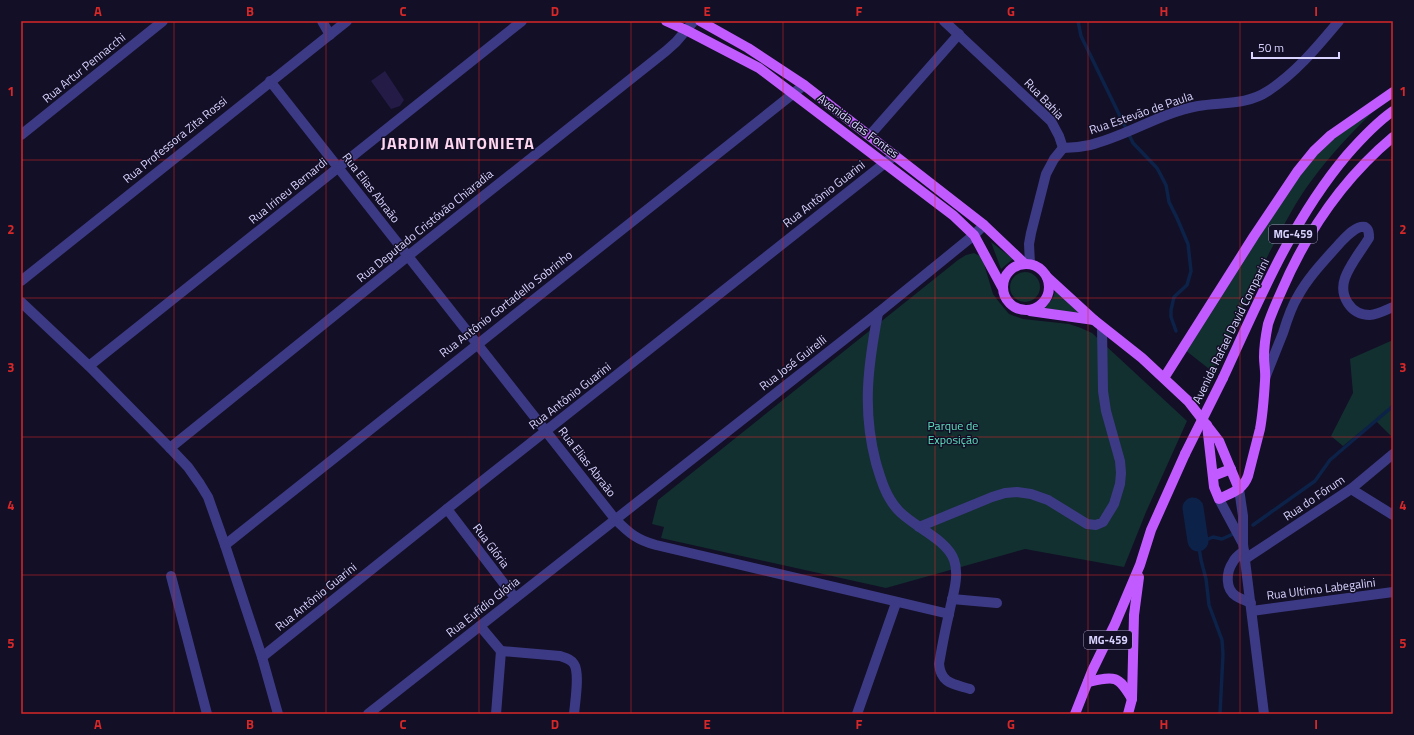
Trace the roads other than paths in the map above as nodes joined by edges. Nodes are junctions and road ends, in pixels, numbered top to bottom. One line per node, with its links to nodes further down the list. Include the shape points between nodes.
1 (164, 21): 18 (street, Rua Artur Pennacchi)
2 (322, 21): 12 (street)
3 (347, 21): 12 (street, Rua Professora Zita Rossi)
4 (522, 21): 24 (street, Rua Irineu Bernardi)
5 (666, 21): 10 (main road, Avenida das Fontes)
6 (694, 21): 10 (street, Rua Deputado Cristóvão Chiaradia)
7 (700, 21): 14 (main road, Avenida das Fontes)
8 (944, 21): 11 (street, Rua Bahia)
9 (1339, 21): 21 (street, Rua Estevão de Paula, via 1295,70 1256,98 1181,110 1101,142)
10 (686, 30): 16 (main road, Avenida das Fontes, via 759,68); 27 (street, Rua Deputado Cristóvão Chiaradia, via 666,51)
11 (959, 34): 19 (street); 21 (street, Rua Bahia, via 1051,121)
12 (330, 35): 13 (street, Rua Professora Zita Rossi)
13 (270, 81): 24 (street, Rua Elias Abraão); 30 (street, Rua Professora Zita Rossi)
14 (804, 84): 16 (street, Rua Antônio Gortadello Sobrinho); 19 (main road, Avenida das Fontes)
15 (1393, 92): 40 (main road, via 1322,142 1297,172)
16 (792, 93): 23 (main road, Avenida das Fontes); 38 (street, Rua Antônio Gortadello Sobrinho)
17 (1393, 111): 57 (main road, Avenida Rafael David Comparini / MG-459, bridge, via 1373,128 1334,171 1315,196 1280,258 1185,454 1151,530)
18 (21, 135)
19 (870, 135): 22 (main road, Avenida das Fontes)
20 (1393, 138): 41 (main road, via 1358,170 1341,190 1301,250 1268,324 1264,355)
21 (1063, 148): 28 (street, via 1046,174 1031,233)
22 (895, 154): 23 (street, Rua Antônio Guarini); 25 (main road, Avenida das Fontes)
23 (885, 163): 26 (main road, Avenida das Fontes, via 954,216); 43 (street, Rua Antônio Guarini)
24 (338, 168): 27 (street, Rua Elias Abraão); 39 (street, Rua Irineu Bernardi)
25 (984, 224): 26 (street, Rua José Guirelli); 28 (main road, Avenida das Fontes)
26 (974, 235): 31 (main road, Avenida das Fontes); 35 (street, Rua José Guirelli)
27 (408, 256): 38 (street, Rua Elias Abraão); 44 (street, Rua Deputado Cristóvão Chiaradia)
28 (1027, 264): 29 (main road, Avenida das Fontes, via 1037,266); 31 (main road, via 1011,268 1006,273)
29 (1047, 276): 34 (main road, via 1049,290 1043,303 1038,307); 36 (main road, Avenida das Fontes)
30 (21, 281)
31 (1002, 287): 34 (main road, Avenida das Fontes, via 1006,300 1017,309)
32 (21, 302): 39 (street)
33 (1393, 307): 41 (street, via 1370,315 1360,314 1349,305 1345,297 1345,279 1369,238 1368,230 1360,227 1345,237 1306,282 1297,297)
34 (1024, 310): 36 (main road, Avenida das Fontes)
35 (878, 313): 53 (street, Rua José Guirelli); 54 (street, via 870,354 867,389 872,448 888,496 898,510)
36 (1094, 320): 37 (main road, Avenida das Fontes)
37 (1102, 327): 40 (main road, Avenida das Fontes); 54 (street, via 1106,411 1121,473 1114,504 1103,522 1096,525 1087,524 1048,500 1017,492 992,497)
38 (477, 343): 43 (street, Rua Elias Abraão); 55 (street, Rua Antônio Gortadello Sobrinho)
39 (89, 366): 44 (street)
40 (1164, 378): 42 (main road, Avenida das Fontes, via 1188,401)
41 (1265, 378): 48 (main road, via 1258,435 1246,482)
42 (1207, 425): 46 (main road, Avenida das Fontes, via 1219,441); 47 (main road)
43 (546, 431): 51 (street, Rua Antônio Guarini); 53 (street, Rua Elias Abraão)
44 (170, 448): 55 (street, via 188,467 208,497)
45 (1393, 454): 49 (street, Rua do Fórum)
46 (1231, 470): 47 (main road); 48 (main road, Avenida das Fontes)
47 (1213, 476): 50 (main road, via 1214,488)
48 (1239, 489): 50 (main road); 56 (street)
49 (1351, 489): 52 (street); 56 (street, Rua do Fórum)
50 (1219, 499): 56 (street)
51 (447, 509): 60 (street, Rua Glória); 68 (street, Rua Antônio Guarini)
52 (1393, 515)
53 (615, 519): 60 (street, Rua Eufídio Glória); 62 (street, Rua Elias Abraão, via 636,538 656,546)
54 (919, 527): 61 (street, via 946,546 954,560 956,576)
55 (225, 545): 68 (street)
56 (1244, 551): 64 (street); 64 (street, Rua do Fórum, via 1233,561 1228,580 1232,592)
57 (1140, 565): 69 (main road, Avenida Rafael David Comparini / MG-459); 71 (main road, Avenida Rafael David Comparini / MG-459, via 1134,615)
58 (171, 576): 72 (street)
59 (1393, 592): 64 (street, Rua Ultimo Labegalini)
60 (515, 598): 66 (street, Rua Eufídio Glória)
61 (952, 599): 63 (street); 65 (street)
62 (896, 602): 65 (street, Rua Elias Abraão); 77 (street)
63 (997, 603)
64 (1252, 607): 80 (street)
65 (948, 614): 70 (street, via 939,664 940,672 948,682)
66 (480, 626): 67 (street); 74 (street, Rua Eufídio Glória)
67 (502, 651): 75 (street); 76 (street, via 560,656 571,660 577,670)
68 (262, 657): 73 (street)
69 (1088, 682): 71 (main road, via 1113,678 1123,683); 78 (main road, Avenida Rafael David Comparini / MG-459)
70 (970, 689)
71 (1132, 699): 79 (main road, Avenida Rafael David Comparini / MG-459)
72 (207, 714)
73 (278, 714)
74 (368, 714)
75 (496, 714)
76 (574, 714)
77 (857, 714)
78 (1075, 714)
79 (1128, 714)
80 (1264, 714)

